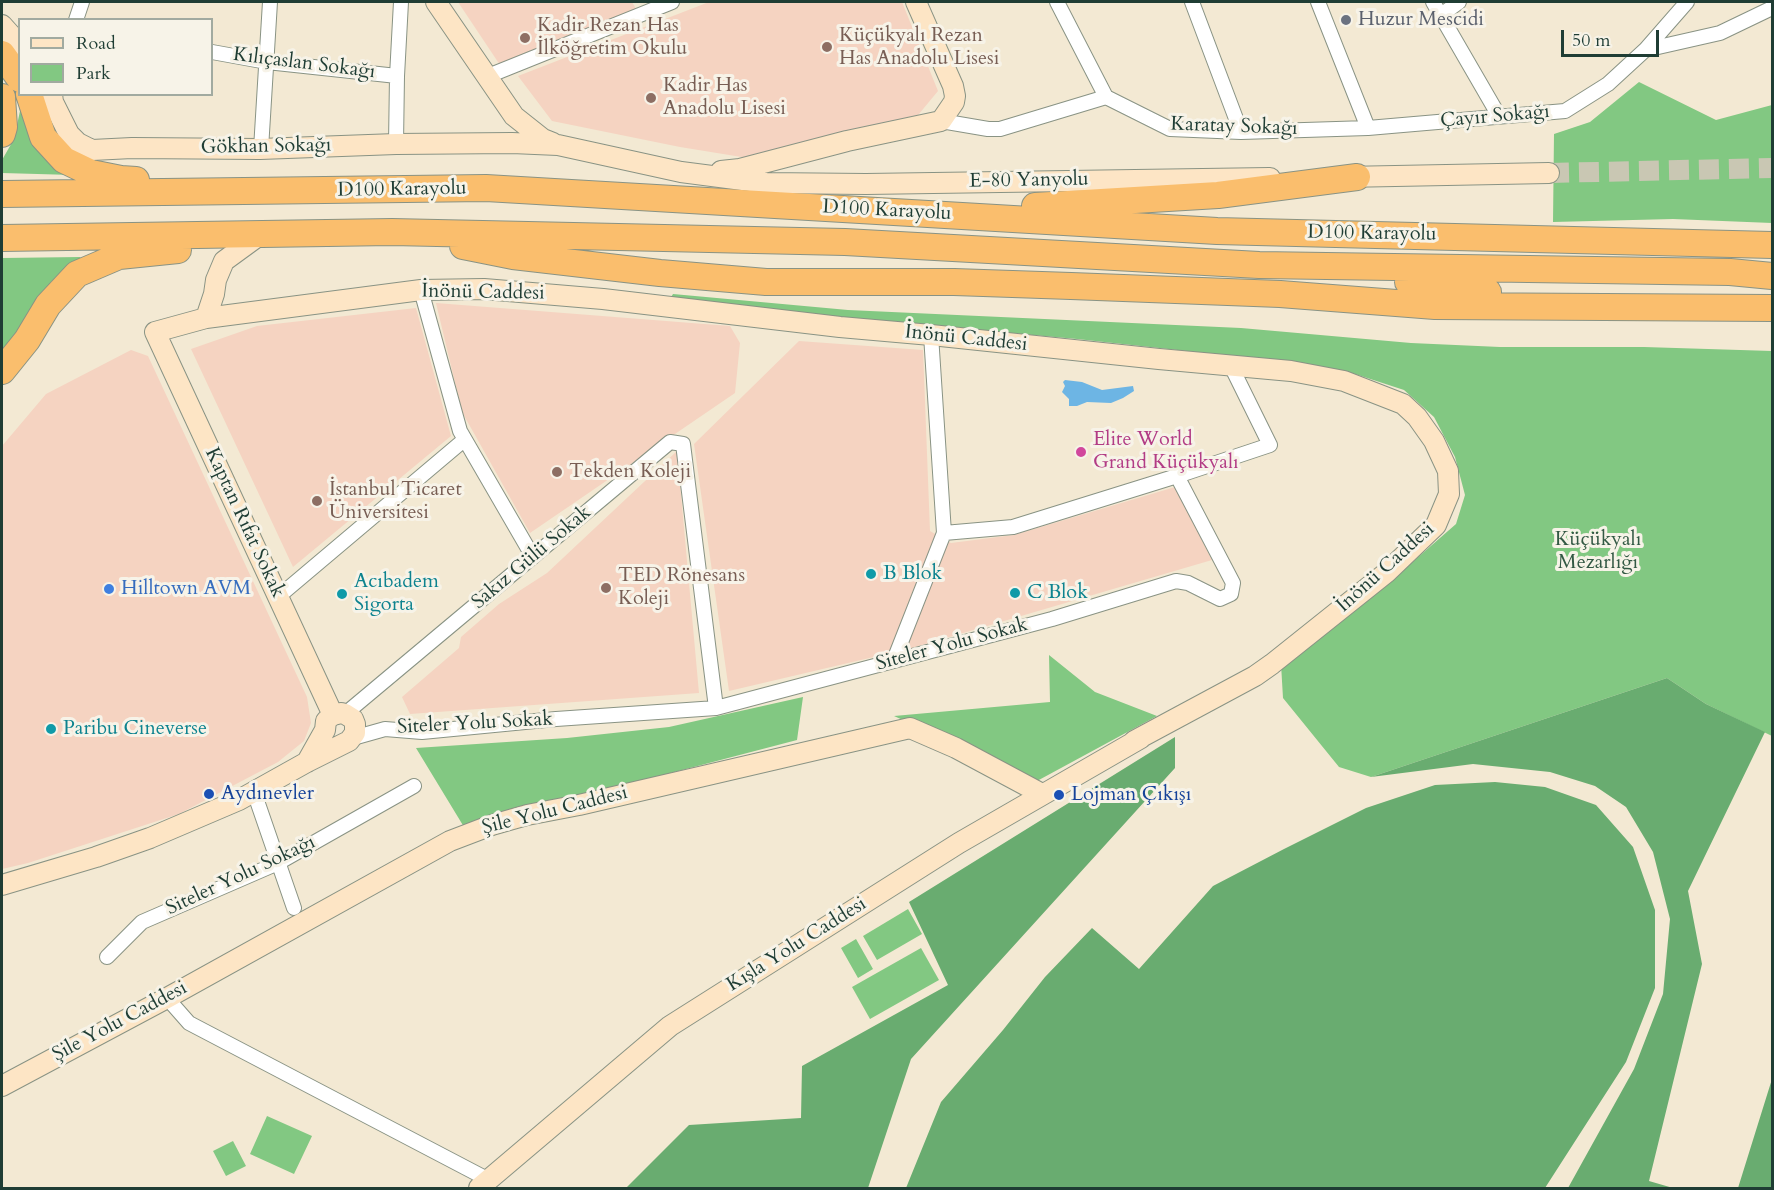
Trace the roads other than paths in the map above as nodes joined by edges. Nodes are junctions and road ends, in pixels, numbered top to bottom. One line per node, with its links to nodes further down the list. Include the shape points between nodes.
1 (82, 2): 16 (street)
2 (270, 2): 22 (street)
3 (401, 2): 23 (street)
4 (436, 2): 25 (street)
5 (672, 2): 13 (street)
6 (916, 2): 32 (street, via 953,86 954,102)
7 (1057, 2): 29 (street)
8 (1192, 2): 34 (street)
9 (1318, 2): 33 (street)
10 (1433, 2): 15 (street)
11 (1459, 2): 15 (street)
12 (1687, 2): 19 (street, Çayır Sokağı)
13 (640, 7): 25 (street)
14 (1773, 8): 19 (street, via 1720,33)
15 (1441, 15): 31 (street)
16 (77, 18)
17 (2, 25): 18 (street)
18 (18, 43)
19 (1644, 50): 31 (street, Çayır Sokağı, via 1608,84 1565,111)
20 (213, 52): 22 (street, Kılıçaslan Sokağı)
21 (2, 54): 24 (highway)
22 (267, 62): 23 (street, Kılıçaslan Sokağı); 39 (street)
23 (397, 75): 37 (street)
24 (18, 76)
25 (488, 76): 30 (street)
26 (30, 96): 45 (highway, via 43,137 63,160 91,173)
27 (52, 96): 39 (street, Gökhan Sokağı, via 69,134 92,150)
28 (2, 97): 35 (highway)
29 (1106, 97): 32 (street, via 1000,129); 34 (street, Karatay Sokağı, via 1165,128)
30 (514, 116): 36 (street); 38 (street, via 543,139)
31 (1499, 116): 33 (street, Çayır Sokağı)
32 (941, 121): 40 (street)
33 (1368, 128): 34 (street, Karatay Sokağı)
34 (1241, 132)
35 (2, 134)
36 (512, 143): 37 (street, Gökhan Sokağı); 38 (street, E-80 Yanyolu)
37 (396, 144): 39 (street, Gökhan Sokağı)
38 (558, 145): 42 (street, E-80 Yanyolu)
39 (261, 149)
40 (806, 151): 42 (street, via 740,169); 44 (street, via 800,162 806,171)
41 (1549, 173): 43 (street, E-80 Yanyolu)
42 (691, 174): 44 (street, E-80 Yanyolu, via 766,183)
43 (1357, 177): 44 (street, E-80 Yanyolu); 47 (highway, via 1218,195)
44 (866, 184)
45 (286, 192): 46 (highway, D100 Karayolu); 47 (highway, D100 Karayolu, via 486,188)
46 (2, 194)
47 (919, 213): 51 (highway, D100 Karayolu, via 1217,231)
48 (392, 232): 49 (highway, D100 Karayolu); 52 (highway, D100 Karayolu, via 845,242); 55 (highway, via 513,255 766,282 954,282 1280,294 1435,306)
49 (261, 234): 50 (highway, D100 Karayolu); 57 (street, via 224,261); 61 (highway, via 222,246 119,256 77,274 48,305)
50 (2, 238)
51 (1773, 245)
52 (1259, 265): 53 (highway, D100 Karayolu); 55 (highway)
53 (1773, 276)
54 (421, 290): 57 (street, İnönü Caddesi); 59 (street, İnönü Caddesi, via 484,289 603,298); 62 (street)
55 (1659, 307): 56 (highway)
56 (1773, 308)
57 (206, 318): 58 (street, İnönü Caddesi)
58 (154, 332): 66 (street, Kaptan Rıfat Sokak)
59 (931, 335): 60 (street, İnönü Caddesi); 64 (street)
60 (1231, 366): 63 (street, via 1270,445); 68 (street, İnönü Caddesi, via 1344,381 1402,404 1434,441 1448,471 1449,494 1436,525 1386,573)
61 (2, 371)
62 (464, 440): 65 (street); 66 (street)
63 (1177, 476): 64 (street, via 1013,527); 67 (street, Siteler Yolu Sokak, via 1233,583 1231,594 1220,599 1188,583 1176,582)
64 (944, 533): 67 (street)
65 (533, 557): 69 (street, Sakız Gülü Sokak, via 670,442 683,444); 70 (street, Sakız Gülü Sokak)
66 (278, 597): 70 (street, Kaptan Rıfat Sokak)
67 (894, 660): 69 (street, Siteler Yolu Sokak)
68 (1255, 676): 75 (street, Kışla Yolu Caddesi)
69 (716, 708): 71 (street, Siteler Yolu Sokak, via 422,732 385,729)
70 (334, 720): 71 (street, via 330,740); 71 (street, via 353,719 355,733); 72 (street)
71 (349, 741): 72 (street)
72 (307, 762): 74 (street)
73 (414, 786): 76 (street, Siteler Yolu Sokağı)
74 (254, 792): 76 (street); 77 (street, via 150,838)
75 (1042, 794): 80 (street, Şile Yolu Caddesi, via 910,728 526,815 450,841); 82 (street, Kışla Yolu Caddesi, via 670,1026)
76 (278, 863): 78 (street); 79 (street, Siteler Yolu Sokağı, via 142,922)
77 (2, 885)
78 (294, 908)
79 (107, 957)
80 (167, 998): 81 (street, Şile Yolu Caddesi); 82 (street, via 189,1023)
81 (2, 1086)
82 (484, 1184)

